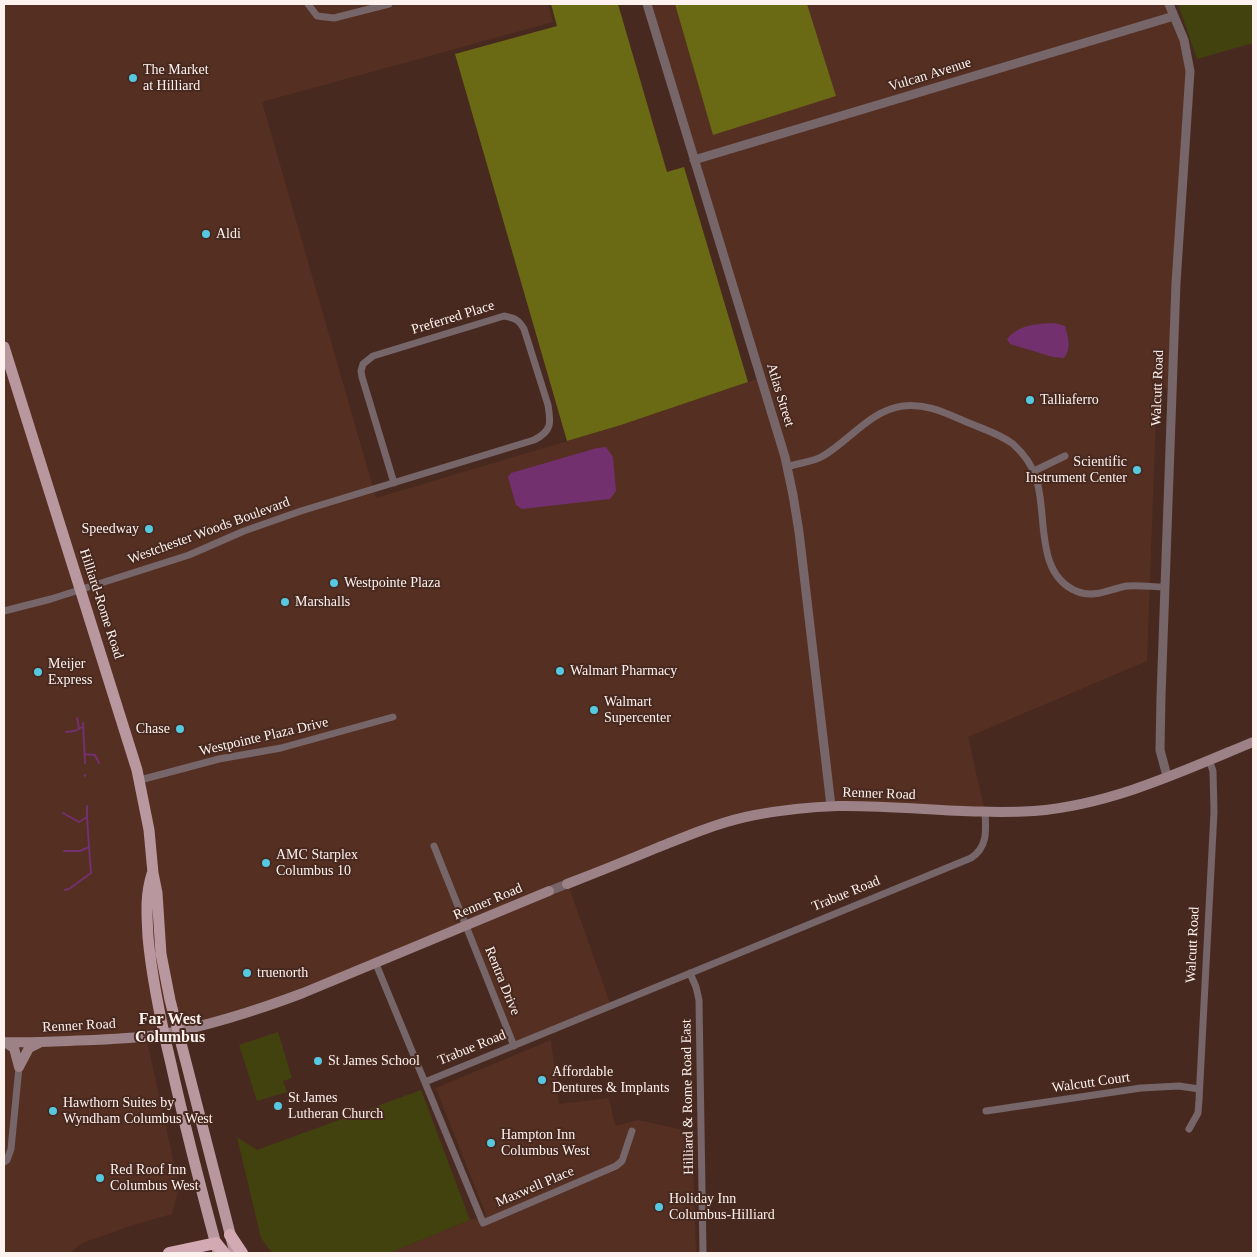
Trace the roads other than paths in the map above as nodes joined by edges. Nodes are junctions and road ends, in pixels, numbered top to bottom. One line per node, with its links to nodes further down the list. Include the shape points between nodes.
1 (308, 4): 2 (street, via 317,16 334,18)
2 (389, 4)
3 (647, 4): 6 (street, Atlas Street)
4 (1169, 4): 5 (street, Walcutt Road)
5 (1174, 16): 6 (street, Vulcan Avenue); 12 (street, Walcutt Road, via 1186,46 1190,71 1176,283)
6 (694, 160): 9 (street, Atlas Street)
7 (4, 347): 13 (main road, Hilliard-Rome Road)
8 (1065, 456): 10 (street)
9 (787, 467): 10 (street, via 823,456 887,410 918,406 933,408 997,434 1012,444); 20 (street, Atlas Street, via 799,532)
10 (1034, 471): 12 (street, via 1049,559 1054,573 1063,583 1076,591 1093,594 1128,586)
11 (394, 483): 11 (street, Preferred Place, via 544,435 549,428 548,405 524,329 515,318 504,316 436,336 373,356 363,364 362,377); 13 (street, Westchester Woods Boulevard, via 257,526 189,555)
12 (1165, 587): 18 (street, Walcutt Road, via 1160,750)
13 (80, 590): 14 (street, Westchester Woods Boulevard); 19 (main road, Hilliard-Rome Road)
14 (4, 611)
15 (393, 717): 19 (street, Westpointe Plaza Drive, via 281,748 219,759)
16 (1253, 742): 17 (main road)
17 (1210, 760): 18 (main road); 36 (street, Walcutt Road, via 1214,812)
18 (1167, 776): 21 (main road, via 1124,792 1073,805)
19 (140, 780): 23 (main road, Hilliard-Rome Road, via 149,830)
20 (832, 806): 21 (main road, Renner Road); 24 (main road, Renner Road, via 792,809 732,820)
21 (985, 812): 28 (street, Trabue Road, via 985,842 978,854 971,858)
22 (434, 846): 26 (street)
23 (152, 873): 29 (main road, Hilliard-Rome Road, via 157,893 161,954); 30 (main road, Hilliard-Rome Road, via 147,889 150,963)
24 (568, 884): 25 (street, Renner Road)
25 (549, 891): 26 (main road, Renner Road)
26 (466, 926): 27 (main road, Renner Road); 33 (street, Rentra Drive)
27 (376, 964): 29 (main road, Renner Road, via 279,1002); 35 (street)
28 (690, 973): 33 (street, Trabue Road); 46 (street, Hilliard & Rome Road East, via 700,1000)
29 (178, 1030): 30 (main road, Renner Road); 41 (main road, Hilliard-Rome Road)
30 (164, 1034): 32 (main road, Renner Road); 42 (main road, Hilliard-Rome Road, via 200,1187)
31 (4, 1042): 32 (main road, Renner Road); 34 (main road, via 14,1048)
32 (39, 1042): 34 (main road, via 29,1048)
33 (514, 1046): 35 (street, Trabue Road)
34 (19, 1067): 40 (street, via 11,1149)
35 (425, 1082): 39 (street, Maxwell Place, via 483,1223 616,1166 622,1161)
36 (1200, 1089): 37 (street, Walcutt Court, via 1179,1086 1141,1088); 38 (street, Walcutt Road, via 1198,1113)
37 (986, 1110)
38 (1189, 1129)
39 (632, 1131)
40 (4, 1162)
41 (230, 1234): 44 (main road, Hilliard-Rome Road); 45 (highway)
42 (219, 1250): 43 (highway)
43 (169, 1253)
44 (235, 1253)
45 (242, 1253)
46 (703, 1253)

